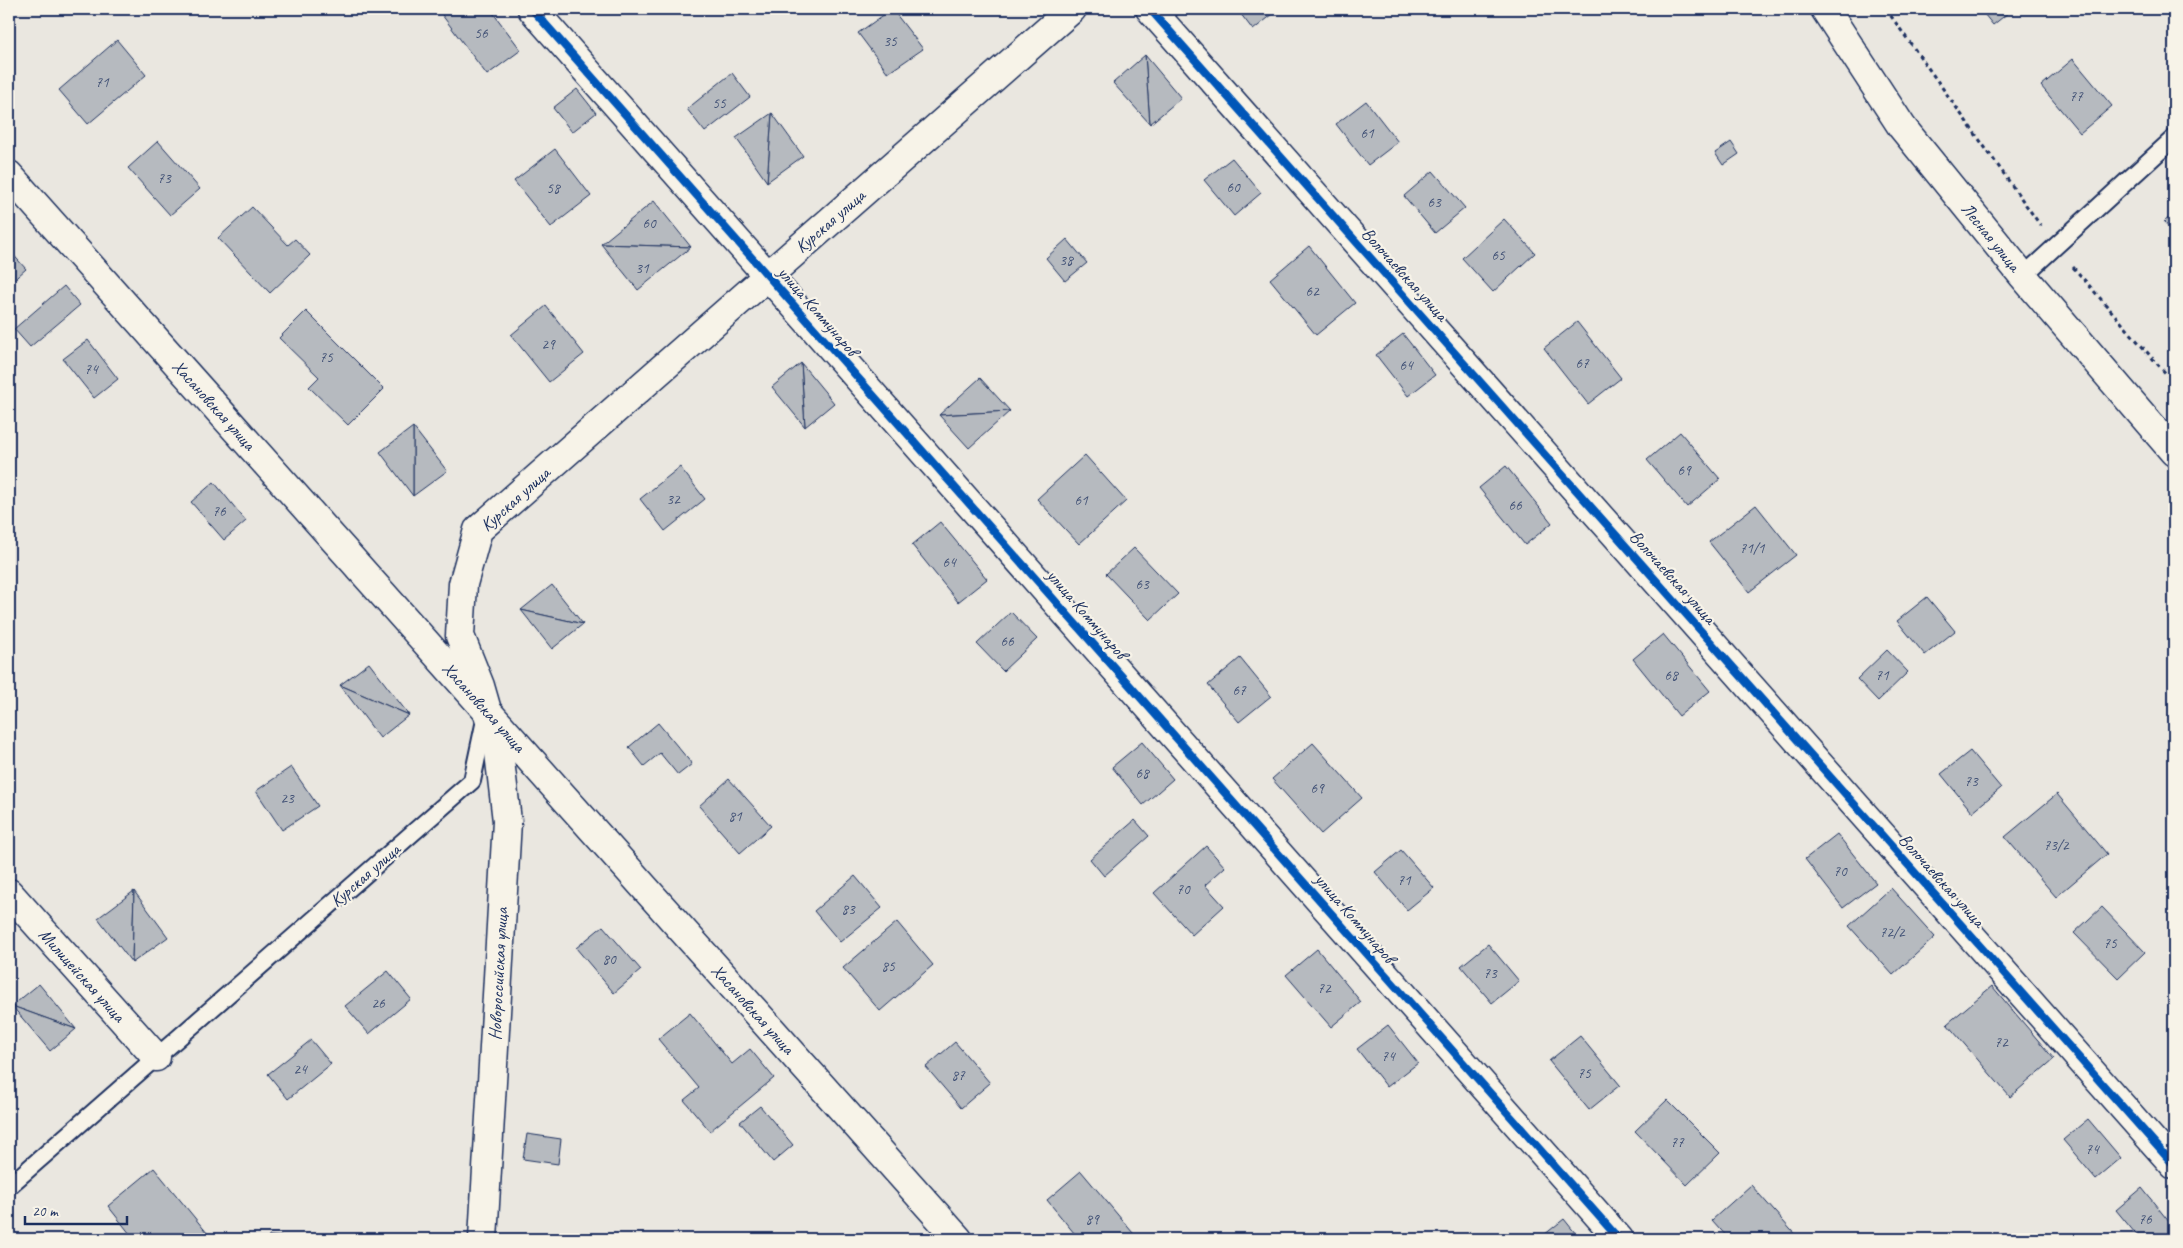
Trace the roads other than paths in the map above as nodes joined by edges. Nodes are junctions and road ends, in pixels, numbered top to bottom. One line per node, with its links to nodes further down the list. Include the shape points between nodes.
1 (532, 9): 7 (street, улица Коммунаров)
2 (1072, 9): 7 (street, Курская улица)
3 (1150, 9): 13 (street, Волочаевская улица)
4 (1825, 9): 8 (street, Лесная улица, via 1902,126)
5 (2174, 138): 8 (lane)
6 (9, 175): 10 (street, Хасановская улица)
7 (768, 276): 10 (street, Курская улица, via 478,530 463,584 460,636); 17 (street, улица Коммунаров)
8 (2023, 276): 9 (street, Лесная улица)
9 (2174, 452)
10 (487, 710): 12 (lane, Курская улица, via 472,781); 15 (street, Новороссийская улица, via 499,752 507,821); 16 (street, Хасановская улица)
11 (9, 893): 12 (street, Милицейская улица)
12 (156, 1057): 14 (lane, Курская улица)
13 (2174, 1165)
14 (9, 1186)
15 (483, 1239)
16 (958, 1239)
17 (1619, 1239)

